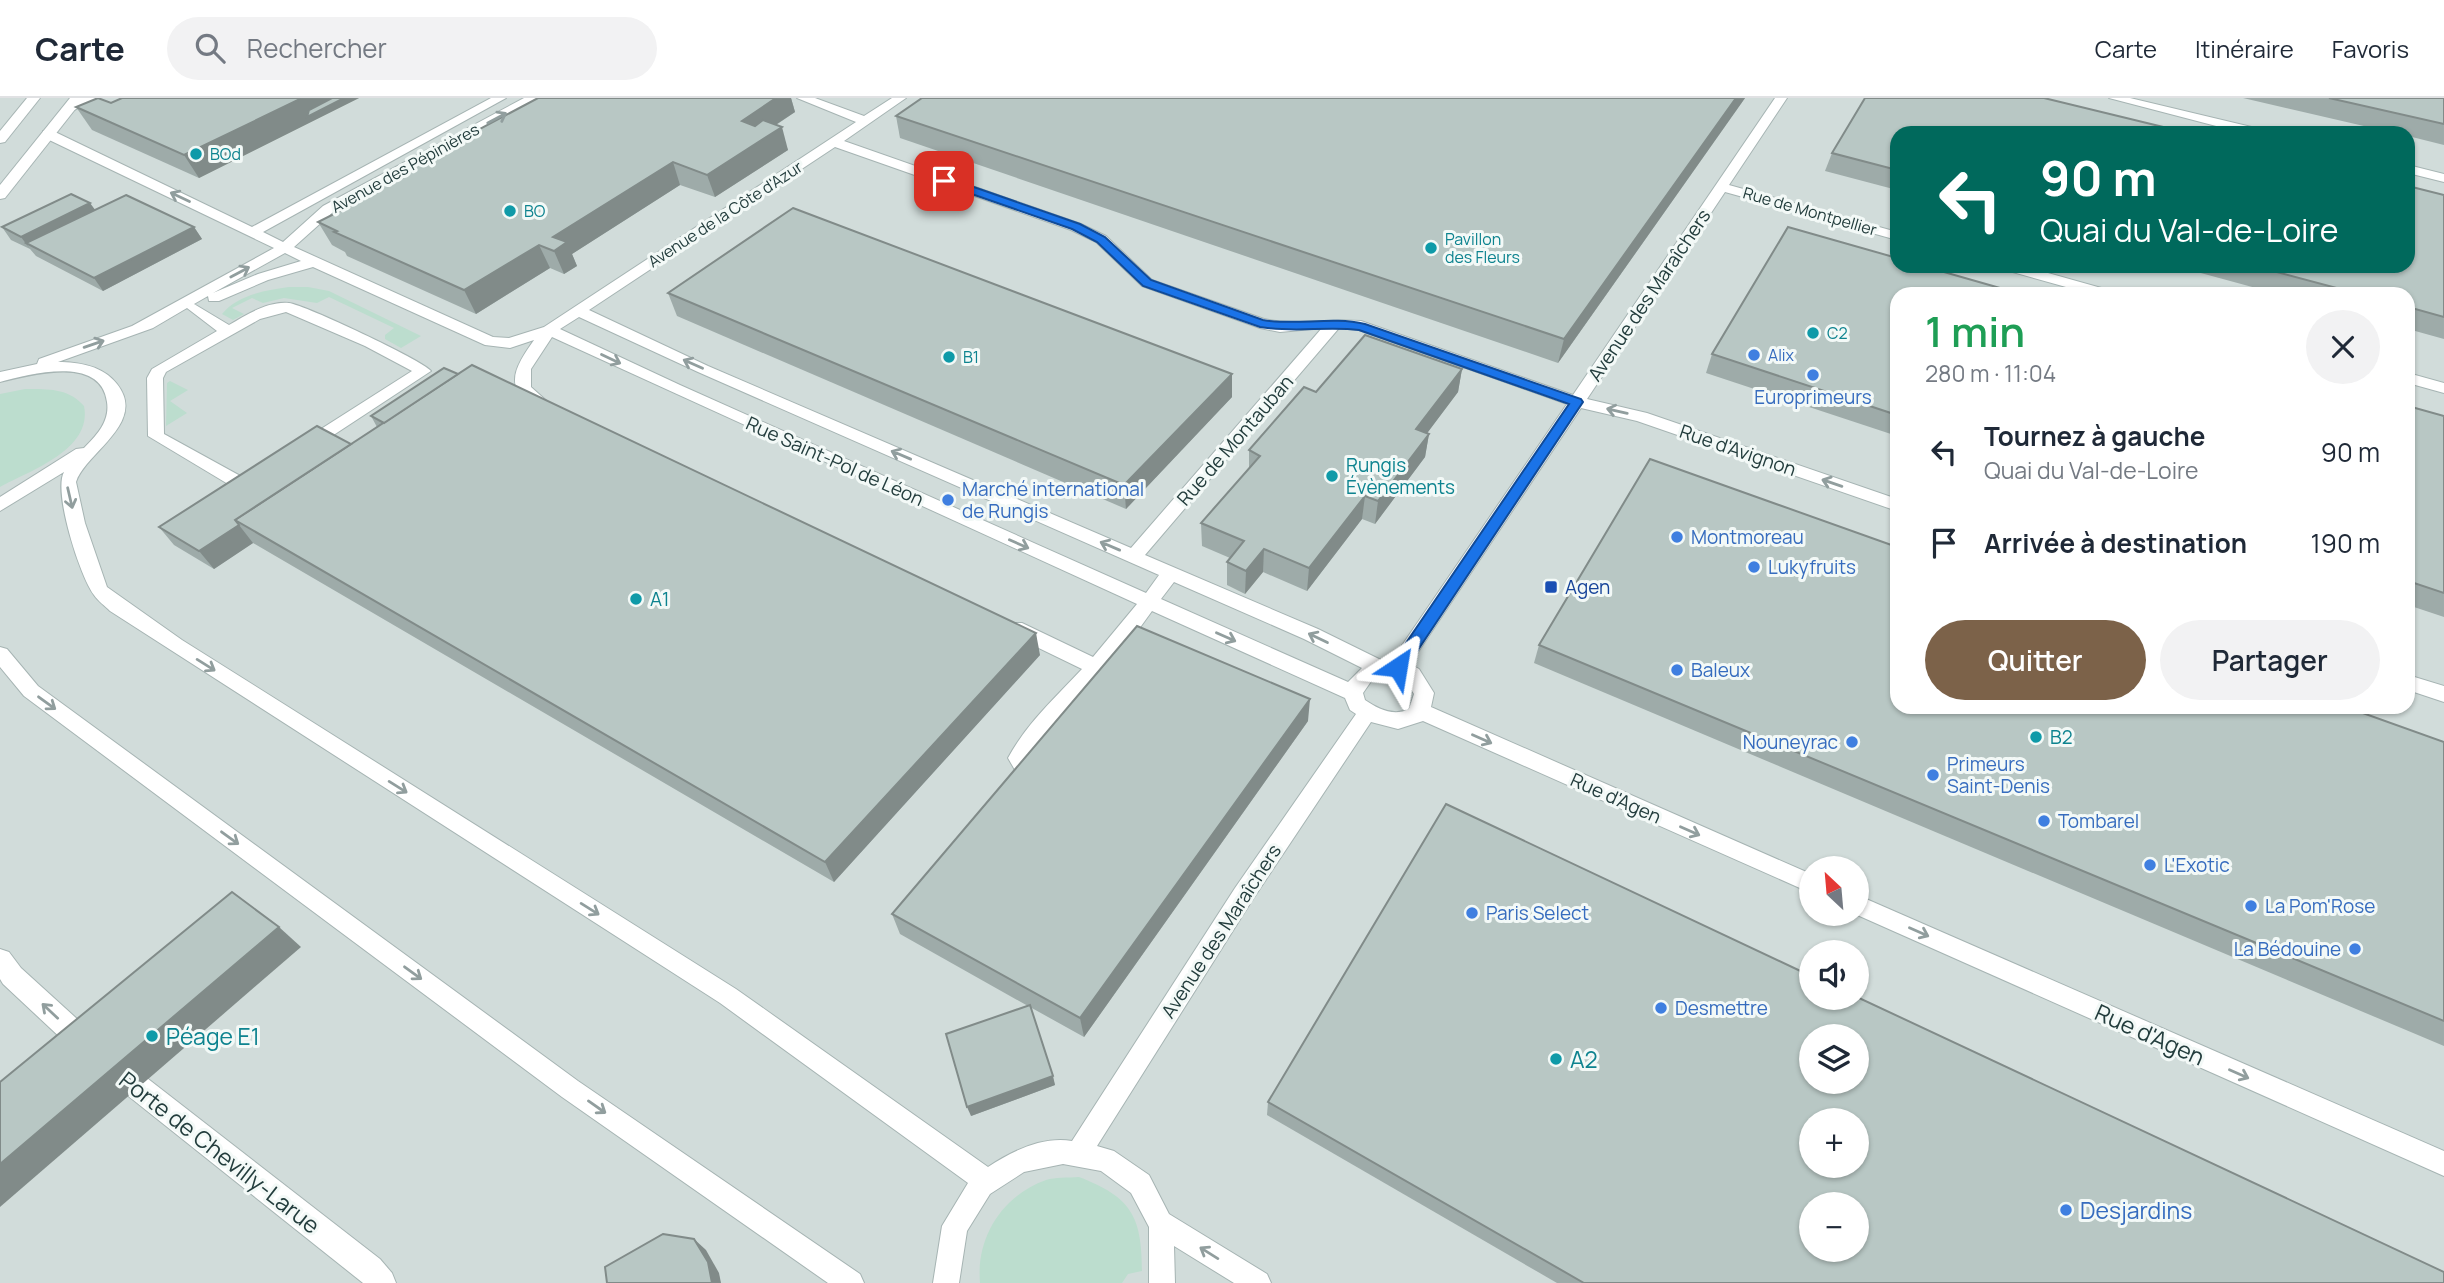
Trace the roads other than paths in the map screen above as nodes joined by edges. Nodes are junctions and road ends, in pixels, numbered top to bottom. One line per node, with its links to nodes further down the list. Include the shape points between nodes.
1 (34, 98): 13 (lane)
2 (92, 98): 9 (lane)
3 (500, 98): 19 (lane, Avenue des Pépinières)
4 (533, 98): 21 (lane, Avenue des Pépinières, one-way to 4, via 328,209)
5 (803, 98): 10 (lane)
6 (900, 98): 10 (lane, Avenue de la Côte d'Azur)
7 (1782, 98): 17 (lane, Avenue des Maraîchers)
8 (2115, 98): 11 (lane)
9 (74, 102): 12 (street)
10 (866, 121): 14 (lane, Avenue de la Côte d'Azur)
11 (2230, 126)
12 (48, 134): 18 (street); 19 (lane, one-way to 12)
13 (0, 139)
14 (834, 142): 26 (lane, Avenue de la Côte d'Azur); 27 (lane, Rue d'Avignon, via 1076,227 1101,239 1147,283 1159,288 1265,325)
15 (2415, 171): 16 (lane)
16 (2444, 178)
17 (1723, 187): 20 (lane, Rue de Montpellier); 34 (lane, Avenue des Maraîchers)
18 (0, 195)
19 (253, 232): 21 (lane)
20 (1890, 234)
21 (286, 247): 22 (lane); 28 (lane, Avenue des Pépinières, one-way to 21)
22 (314, 262): 25 (lane, via 262,277); 30 (lane, via 490,342 510,343)
23 (2032, 273): 24 (lane)
24 (2082, 287)
25 (194, 307): 28 (lane); 29 (lane)
26 (578, 311): 30 (lane, Avenue de la Côte d'Azur); 39 (lane, Rue Saint-Pol de Léon, one-way to 26)
27 (1335, 323): 34 (lane, Rue d'Avignon, via 1361,326); 39 (lane, Rue de Montauban)
28 (138, 329): 31 (lane, one-way to 28)
29 (228, 330): 29 (lane, via 156,372 154,433 244,486 423,371 288,307 269,310)
30 (549, 330): 35 (lane, via 521,374 522,388 530,398); 41 (lane, Rue Saint-Pol de Léon, one-way to 41)
31 (3, 376): 36 (lane, via 56,366 92,371 103,378 111,386 116,409)
32 (2415, 380): 33 (lane)
33 (2444, 388)
34 (1577, 402): 37 (lane, Rue d'Avignon, one-way to 34, via 1641,417); 45 (lane, Avenue des Maraîchers)
35 (555, 410)
36 (100, 442): 38 (lane); 57 (lane, one-way to 57, via 73,471 68,488 99,591 175,645 728,996)
37 (1890, 503)
38 (0, 505)
39 (1134, 556): 40 (lane, Rue Saint-Pol de Léon)
40 (1171, 572): 41 (lane); 45 (lane, Rue Saint-Pol de Léon, one-way to 40)
41 (1147, 601): 44 (lane); 47 (lane, Rue Saint-Pol de Léon, one-way to 47)
42 (995, 619): 44 (lane)
43 (0, 654): 60 (lane, one-way to 60, via 31,691 53,708 570,1089)
44 (1096, 667): 51 (lane, via 1032,736 1018,758)
45 (1389, 667): 47 (lane, via 1363,675); 49 (lane, via 1412,674 1424,693)
46 (2415, 684): 48 (lane)
47 (1353, 693): 50 (lane, via 1357,705)
48 (2444, 694)
49 (1420, 711): 50 (lane, via 1397,722); 52 (lane, Rue d'Agen, one-way to 52)
50 (1367, 713): 55 (lane, Avenue des Maraîchers, via 1243,895)
51 (1030, 778)
52 (1799, 879)
53 (1869, 909): 56 (lane, Rue d'Agen, one-way to 56)
54 (0, 961): 59 (street, Porte de Chevilly-Larue, one-way to 54, via 87,1046)
55 (1080, 1151): 57 (lane, via 1042,1153 1013,1162); 58 (lane, via 1106,1158 1125,1170 1147,1194)
56 (2444, 1164)
57 (987, 1181): 61 (lane, via 966,1204 952,1233)
58 (1160, 1223): 62 (lane, via 1166,1251); 63 (lane, one-way to 58)
59 (382, 1283)
60 (851, 1283)
61 (946, 1283)
62 (1162, 1283)
63 (1258, 1283)

